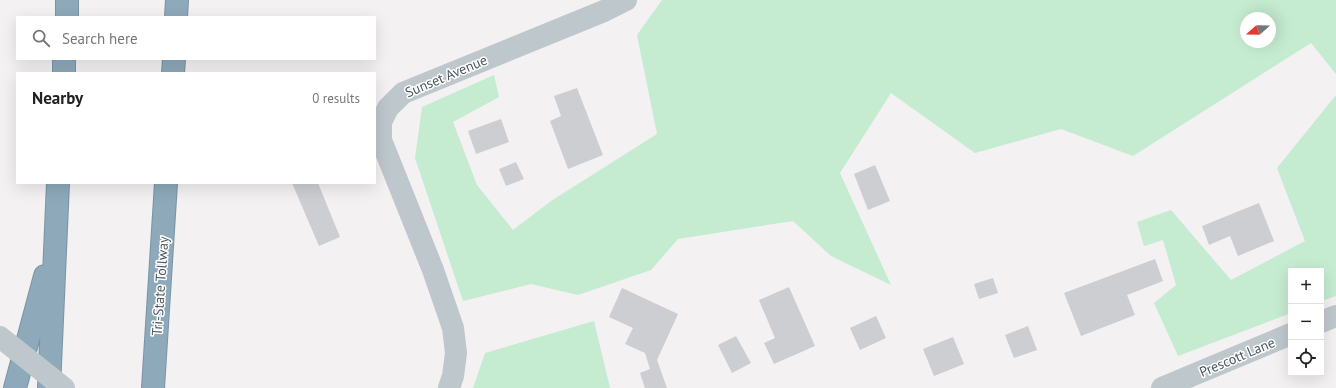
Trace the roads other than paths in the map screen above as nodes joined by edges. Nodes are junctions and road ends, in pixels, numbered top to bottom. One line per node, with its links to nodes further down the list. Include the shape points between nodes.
1 (67, 0): 4 (highway)
2 (177, 0): 5 (highway)
3 (626, 0): 21 (street, Sunset Avenue, via 403,93 388,108 381,122 381,140 433,270 453,328 456,353)
4 (66, 16)
5 (176, 16)
6 (64, 60): 8 (highway)
7 (174, 60): 9 (highway)
8 (64, 72)
9 (173, 72)
10 (58, 184): 12 (highway)
11 (166, 184): 20 (highway, Tri-State Tollway)
12 (56, 234): 17 (highway); 18 (highway)
13 (1336, 316): 14 (street)
14 (1324, 321)
15 (1288, 335): 22 (street, Prescott Lane)
16 (0, 337): 19 (street, bridge)
17 (15, 388)
18 (49, 388)
19 (64, 388)
20 (153, 388)
21 (449, 388)
22 (1162, 388)

